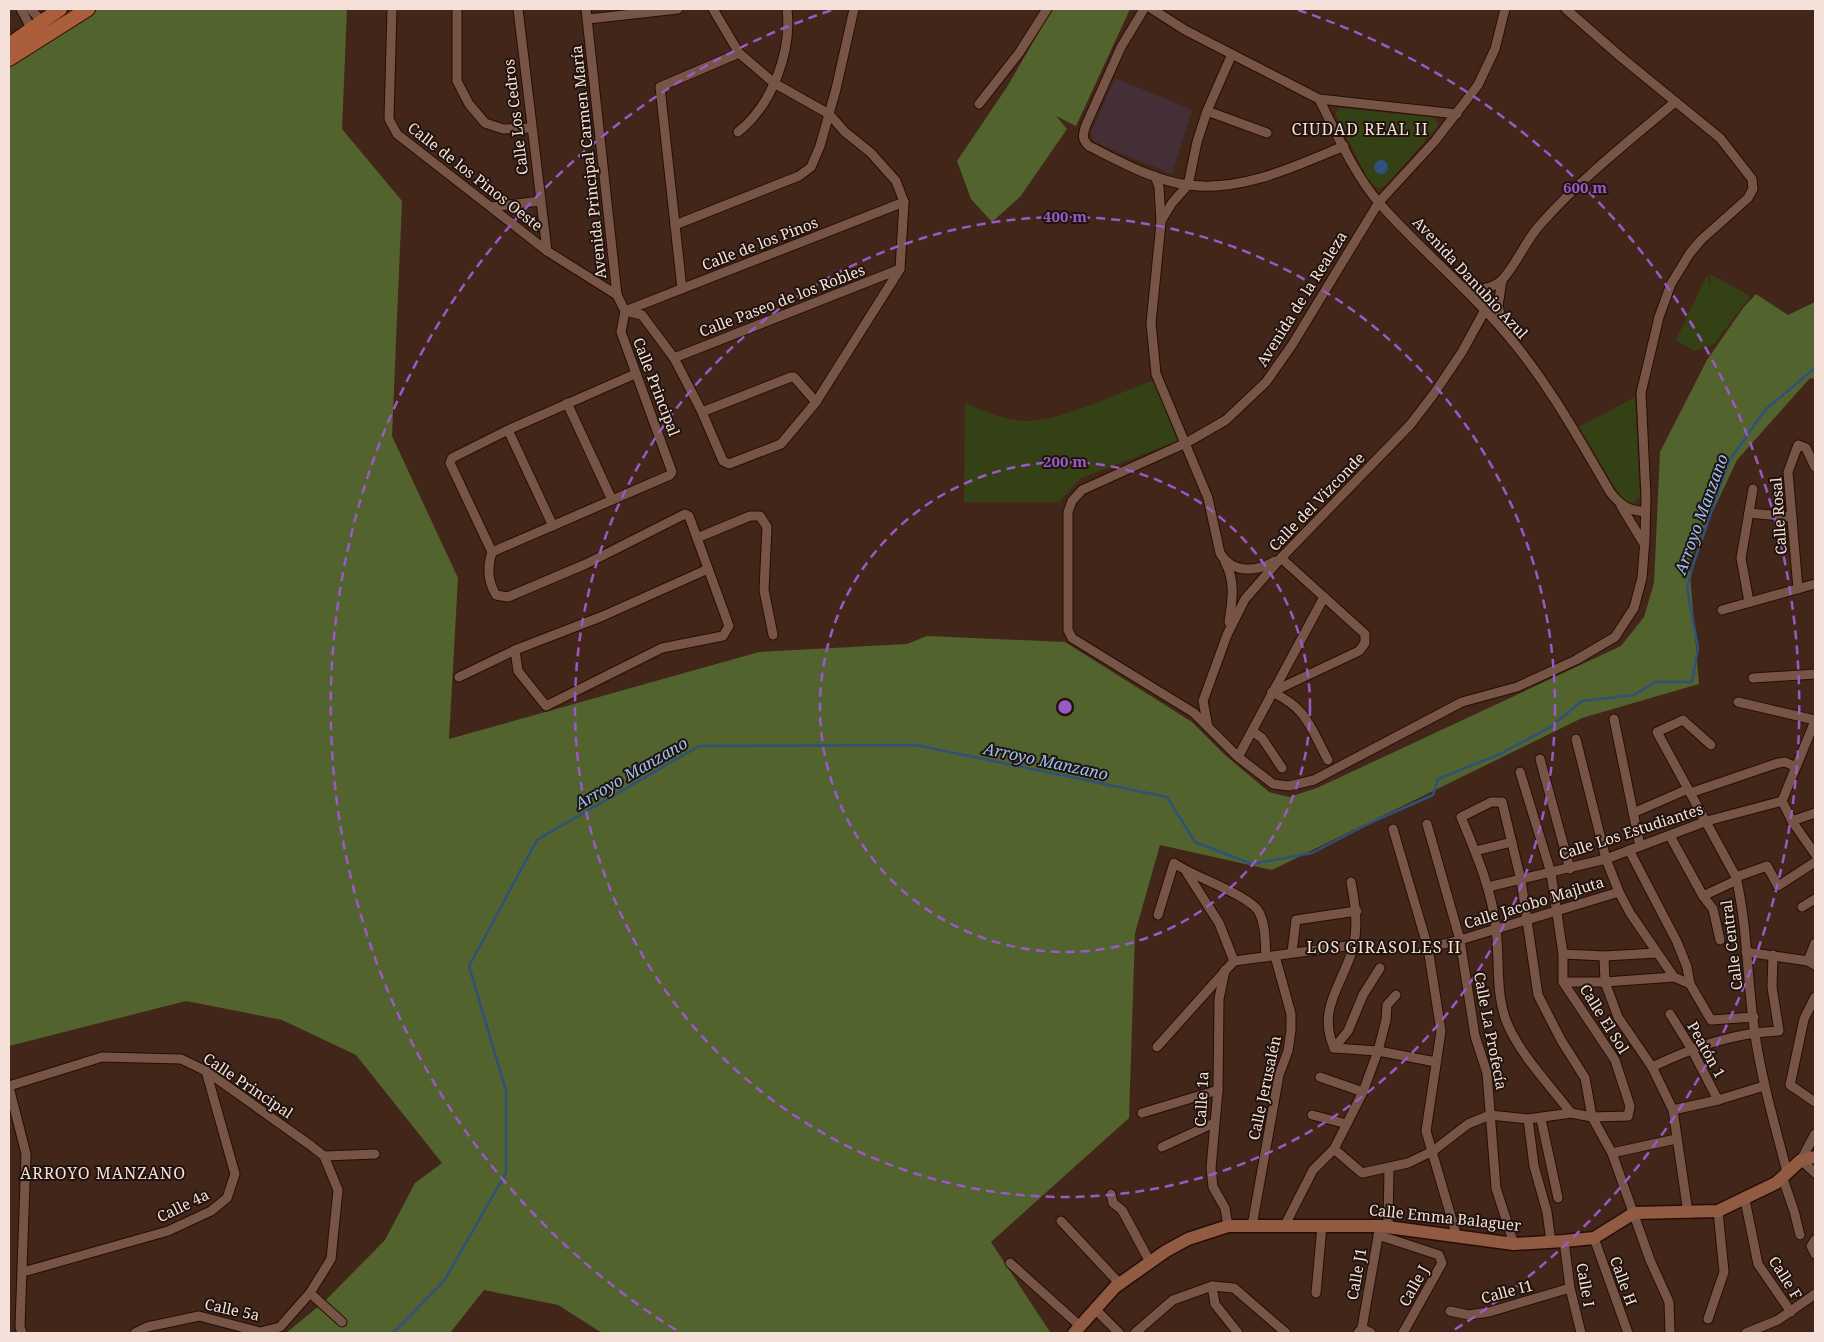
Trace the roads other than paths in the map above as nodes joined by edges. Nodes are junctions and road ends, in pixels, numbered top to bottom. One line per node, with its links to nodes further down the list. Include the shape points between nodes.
1 (21, 9): 19 (street)
2 (31, 9): 19 (street)
3 (60, 9): 19 (main road)
4 (88, 9): 23 (main road)
5 (392, 9): 40 (street, Calle de los Pinos Oeste, via 388,119 397,134)
6 (457, 9): 31 (street, via 457,81 469,104 485,123 503,129)
7 (518, 9): 31 (street, Calle Los Cedros)
8 (586, 9): 18 (street, Avenida Principal Carmen María)
9 (678, 9): 18 (street)
10 (713, 9): 21 (street)
11 (787, 9): 24 (street, via 783,56)
12 (854, 9): 29 (street)
13 (1047, 9): 27 (street, via 1019,53)
14 (1144, 9): 35 (street, via 1121,47 1083,136 1089,146)
15 (1152, 9): 22 (street)
16 (1505, 9): 30 (street, Avenida de la Realeza, via 1487,67)
17 (1566, 9): 26 (street)
18 (588, 19): 48 (street, Avenida Principal Carmen María)
19 (37, 26): 20 (main road)
20 (9, 45)
21 (740, 53): 24 (street); 42 (street, via 660,87)
22 (1232, 54): 25 (street); 28 (street)
23 (9, 59)
24 (774, 83): 29 (street); 32 (street, via 756,115)
25 (1320, 99): 30 (street); 34 (street, Avenida Danubio Azul)
26 (1675, 102): 45 (street, via 1600,164 1562,201 1528,239); 63 (street, via 1720,138 1748,173 1753,188 1740,206 1690,253 1664,301 1641,392)
27 (979, 104)
28 (1207, 111): 33 (street); 36 (street)
29 (829, 114): 38 (street, via 896,181); 42 (street, via 820,146 811,167 805,172)
30 (1457, 114): 39 (street, Avenida de la Realeza)
31 (531, 128): 37 (street, Calle Los Cedros)
32 (738, 132)
33 (1267, 133)
34 (1344, 146): 36 (street, via 1253,180); 39 (street, Avenida Danubio Azul)
35 (1155, 176): 36 (street); 41 (street, via 1159,187)
36 (1188, 185): 41 (street)
37 (540, 201): 40 (street); 43 (street, Calle Los Cedros)
38 (904, 202): 44 (street); 47 (street, Calle de los Pinos)
39 (1379, 202): 46 (street, Avenida Danubio Azul); 58 (street, Avenida de la Realeza, via 1266,382 1226,420)
40 (491, 208): 43 (street, Calle de los Pinos Oeste)
41 (1161, 222): 58 (street, via 1151,323 1156,374)
42 (675, 225): 47 (street)
43 (547, 252): 48 (street, Calle de los Pinos Oeste)
44 (900, 269): 52 (street, Calle Paseo de los Robles); 54 (street)
45 (1502, 280): 46 (street, via 1483,289); 51 (street, via 1498,306)
46 (1462, 287): 49 (street, Avenida Danubio Azul)
47 (682, 289): 50 (street, Calle de los Pinos)
48 (617, 296): 50 (street, Avenida Principal Carmen María)
49 (1485, 310): 51 (street, Avenida Danubio Azul); 71 (street, Calle del Vizconde, via 1438,388 1410,425)
50 (625, 311): 52 (street, via 642,315); 53 (street, Calle Principal, via 621,332)
51 (1505, 332): 62 (street, Avenida Danubio Azul, via 1546,385)
52 (674, 358): 56 (street)
53 (635, 374): 55 (street); 61 (street, Calle Principal, via 672,472)
54 (816, 402): 56 (street, via 791,377); 56 (street, via 781,444 729,464 723,461)
55 (567, 403): 57 (street); 61 (street)
56 (702, 412)
57 (508, 430): 66 (street); 69 (street, via 455,455 450,463)
58 (1186, 443): 70 (street, via 1208,498); 87 (street, Avenida de la Realeza, via 1082,490 1072,501 1068,512 1068,630 1072,638)
59 (1815, 468): 65 (street, Calle Rosal, via 1806,448 1800,444 1795,448 1788,472)
60 (1752, 489): 64 (street)
61 (612, 500): 66 (street)
62 (1621, 506): 63 (street); 68 (street, Avenida Danubio Azul)
63 (1645, 512): 68 (street)
64 (1750, 513): 65 (street); 76 (street, via 1741,558)
65 (1792, 516): 74 (street, Calle Rosal)
66 (553, 526): 69 (street)
67 (697, 538): 69 (street, via 689,516 681,515 586,564 508,597 496,596 490,585); 72 (street); 79 (street, via 750,516 760,516 767,527 764,590)
68 (1645, 545): 94 (street, via 1642,578 1634,608 1615,637 1576,660 1517,687 1462,702 1314,780 1289,786 1273,784)
69 (492, 552)
70 (1220, 553): 71 (street, via 1231,565 1242,569 1264,566); 78 (street, via 1231,578 1233,600)
71 (1281, 558): 75 (street); 78 (street, Calle del Vizconde, via 1245,599)
72 (708, 569): 80 (street, via 603,616); 80 (street, via 729,626 723,636 662,648 546,706 518,671)
73 (1815, 584): 74 (street)
74 (1798, 589): 76 (street)
75 (1324, 597): 84 (street); 84 (street, via 1365,634 1365,643 1359,651)
76 (1749, 602): 77 (street)
77 (1722, 610)
78 (1227, 635): 85 (street, Calle del Vizconde)
79 (773, 636)
80 (515, 650): 82 (street)
81 (1815, 674): 83 (street)
82 (459, 677)
83 (1753, 678)
84 (1272, 692): 91 (street); 96 (street, via 1302,710)
85 (1203, 701): 87 (street); 90 (street)
86 (1738, 702): 89 (street)
87 (1186, 709): 90 (street)
88 (1614, 719): 102 (street)
89 (1815, 720): 97 (street)
90 (1208, 727): 94 (street)
91 (1252, 731): 94 (street); 98 (street, via 1262,738)
92 (1576, 739): 114 (street)
93 (1711, 745): 100 (street, Calle Central, via 1684,720 1658,732)
94 (1238, 757)
95 (1540, 759): 116 (street)
96 (1328, 760)
97 (1796, 767): 100 (street, via 1778,763); 101 (street)
98 (1282, 768)
99 (1520, 772): 118 (street, Calle El Sol)
100 (1689, 791): 102 (street); 104 (street, Calle Central)
101 (1782, 801): 104 (street, Calle Los Estudiantes); 105 (street)
102 (1633, 813): 110 (street)
103 (1815, 813): 105 (street)
104 (1707, 821): 108 (street, Calle Los Estudiantes); 119 (street, Calle Central)
105 (1792, 821): 113 (street)
106 (1427, 824): 132 (street, Calle La Profecía)
107 (1393, 829): 136 (street)
108 (1670, 836): 110 (street, Calle Los Estudiantes); 124 (street)
109 (1512, 842): 112 (street); 112 (street, via 1502,802 1491,802 1461,817); 120 (street)
110 (1640, 846): 111 (street, Calle Los Estudiantes)
111 (1629, 850): 114 (street, Calle Los Estudiantes); 151 (street, via 1677,942 1688,967)
112 (1475, 851): 122 (street)
113 (1815, 854)
114 (1606, 858): 116 (street, Calle Los Estudiantes); 123 (street)
115 (1815, 862): 119 (street, via 1778,886 1767,866)
116 (1570, 869): 118 (street, Calle Los Estudiantes)
117 (1187, 872): 129 (street, via 1174,863); 143 (street, Calle Jerusalén, via 1251,902 1259,911); 144 (street, via 1219,923)
118 (1551, 873): 120 (street, Calle Los Estudiantes); 128 (street, Calle El Sol)
119 (1736, 878): 124 (street); 138 (street, Calle Central, via 1742,902)
120 (1521, 880): 122 (street, Calle Los Estudiantes); 130 (street)
121 (1351, 882): 127 (street)
122 (1488, 887): 131 (street)
123 (1619, 892): 128 (street, Calle Jacobo Majluta); 139 (street)
124 (1703, 896): 133 (street, via 1713,909)
125 (1815, 898): 126 (street)
126 (1802, 907)
127 (1357, 911): 135 (street); 137 (street, via 1296,920)
128 (1557, 912): 130 (street, Calle Jacobo Majluta); 140 (street, Calle El Sol)
129 (1158, 915)
130 (1527, 920): 131 (street, Calle Jacobo Majluta); 176 (street, via 1538,995 1585,1078)
131 (1496, 929): 132 (street, Calle Jacobo Majluta); 173 (street, via 1500,1001 1508,1024)
132 (1460, 940): 136 (street, Calle Jacobo Majluta); 175 (street, Calle La Profecía, via 1475,1036 1487,1073)
133 (1720, 940)
134 (1815, 943): 145 (street)
135 (1354, 944): 137 (street); 158 (street, via 1331,1003 1328,1034)
136 (1428, 948): 161 (street, via 1441,1031)
137 (1292, 952): 143 (street)
138 (1746, 952): 141 (street); 155 (street, Calle Central)
139 (1657, 953): 142 (street); 148 (street)
140 (1562, 954): 142 (street); 149 (street, Calle El Sol)
141 (1773, 955): 145 (street); 156 (street, via 1772,987 1779,1031)
142 (1604, 956): 150 (street)
143 (1271, 957): 144 (street); 203 (street, Calle Jerusalén, via 1291,1014 1291,1030 1288,1051 1279,1075)
144 (1234, 961): 147 (street)
145 (1811, 963)
146 (1380, 968): 158 (street, via 1363,995 1348,1032)
147 (1224, 970): 157 (street); 167 (street, Calle 1a, via 1219,999)
148 (1674, 977): 150 (street); 151 (street)
149 (1564, 982): 150 (street); 176 (street, Calle El Sol, via 1615,1060 1630,1106 1628,1116)
150 (1605, 982): 162 (street, via 1618,1018)
151 (1690, 984): 155 (street, via 1711,1020)
152 (1396, 995): 160 (street, via 1387,1005)
153 (1815, 997): 170 (street, via 1804,1019 1790,1085)
154 (1670, 1014): 159 (street, Peatón 1)
155 (1754, 1017): 156 (street, Calle Central)
156 (1755, 1032): 159 (street); 165 (street, Calle Central)
157 (1157, 1047)
158 (1334, 1048): 160 (street)
159 (1691, 1048): 162 (street); 169 (street, Peatón 1)
160 (1378, 1051): 161 (street); 168 (street)
161 (1436, 1062): 185 (street, via 1426,1131)
162 (1652, 1067): 171 (street)
163 (206, 1071): 166 (street, Calle Principal, via 182,1059 102,1056); 188 (street, Calle Principal); 215 (street, Calle 4a, via 235,1174 227,1198 211,1211 168,1231)
164 (1320, 1077): 168 (street)
165 (1764, 1086): 169 (street); 193 (street, Calle Central)
166 (9, 1087): 215 (street, via 26,1154)
167 (1218, 1090): 172 (street); 179 (street, Calle 1a)
168 (1363, 1092): 180 (street)
169 (1718, 1100): 171 (street)
170 (1815, 1102)
171 (1673, 1110): 182 (street)
172 (1142, 1113)
173 (1571, 1113): 176 (street, Calle El Sol); 178 (street, Calle El Sol)
174 (1312, 1115): 180 (street)
175 (1490, 1115): 177 (street, Calle El Sol); 185 (street, Calle El Sol, via 1468,1124); 211 (street, Calle La Profecía, via 1496,1188)
176 (1592, 1117): 186 (street)
177 (1528, 1119): 178 (street, Calle El Sol); 210 (street, Calle I, via 1534,1166)
178 (1541, 1119): 195 (street)
179 (1214, 1123): 183 (street); 202 (street, Calle 1a, via 1213,1187 1225,1208)
180 (1348, 1124): 184 (street)
181 (1815, 1134): 190 (street)
182 (1676, 1139): 186 (street); 199 (street)
183 (1162, 1147)
184 (1334, 1149): 191 (street, Calle El Sol, via 1362,1173); 201 (street, via 1313,1170)
185 (1433, 1151): 191 (street, Calle El Sol); 207 (street)
186 (1612, 1153): 198 (street)
187 (376, 1154): 188 (street)
188 (324, 1156): 220 (street, via 338,1190 331,1259)
189 (1815, 1157): 190 (street)
190 (1802, 1160): 192 (street); 193 (street)
191 (1389, 1168): 205 (street, Calle J1)
192 (1815, 1173)
193 (1784, 1174): 196 (street, via 1776,1183); 206 (street, Calle Central)
194 (1112, 1194): 213 (street, via 1113,1203 1122,1210)
195 (1558, 1198)
196 (1745, 1200): 197 (street); 224 (street, Calle F, via 1758,1264)
197 (1718, 1211): 199 (street); 225 (street, via 1724,1272)
198 (1634, 1213): 199 (street); 208 (street, Calle Emma Balaguer); 239 (street, via 1669,1302)
199 (1688, 1213)
200 (1061, 1221): 216 (street)
201 (1285, 1225): 203 (street, Calle Emma Balaguer); 204 (street, Calle Emma Balaguer)
202 (1228, 1226): 203 (street, Calle Emma Balaguer); 213 (street, Calle Emma Balaguer, via 1188,1239)
203 (1252, 1226)
204 (1322, 1226): 205 (street, Calle Emma Balaguer); 219 (street)
205 (1382, 1229): 207 (street, Calle Emma Balaguer); 228 (street, Calle J1); 236 (street, Calle J, via 1441,1258 1442,1263 1427,1293)
206 (1800, 1235)
207 (1456, 1237): 211 (street, Calle Emma Balaguer)
208 (1594, 1238): 210 (street, Calle Emma Balaguer); 238 (street, Calle H)
209 (1815, 1240): 212 (street, via 1811,1246)
210 (1557, 1242): 211 (street, Calle Emma Balaguer); 218 (street, Calle I)
211 (1514, 1244)
212 (1815, 1254)
213 (1150, 1262): 216 (street, Calle Emma Balaguer)
214 (1010, 1263): 227 (street)
215 (23, 1272): 230 (street)
216 (1120, 1284): 222 (street, Calle Emma Balaguer)
217 (1212, 1286): 229 (street, via 1172,1300); 233 (street, via 1215,1304); 234 (street, via 1234,1288)
218 (1570, 1288): 223 (street, Calle I1, via 1489,1312 1468,1315); 237 (street, Calle I)
219 (1316, 1292)
220 (310, 1293): 226 (street); 231 (street, Calle 5a, via 280,1327 260,1332 199,1316)
221 (1815, 1294): 224 (street)
222 (1095, 1309): 227 (street, Calle Emma Balaguer); 232 (street)
223 (1450, 1311)
224 (1791, 1312): 240 (street, via 1770,1325)
225 (1708, 1319)
226 (342, 1322)
227 (1077, 1330)
228 (1360, 1330): 235 (street)
229 (1139, 1332)
230 (22, 1333)
231 (135, 1333)
232 (1119, 1333)
233 (1238, 1333)
234 (1286, 1333)
235 (1371, 1333)
236 (1403, 1333)
237 (1580, 1333)
238 (1628, 1333)
239 (1670, 1333)
240 (1746, 1333)

